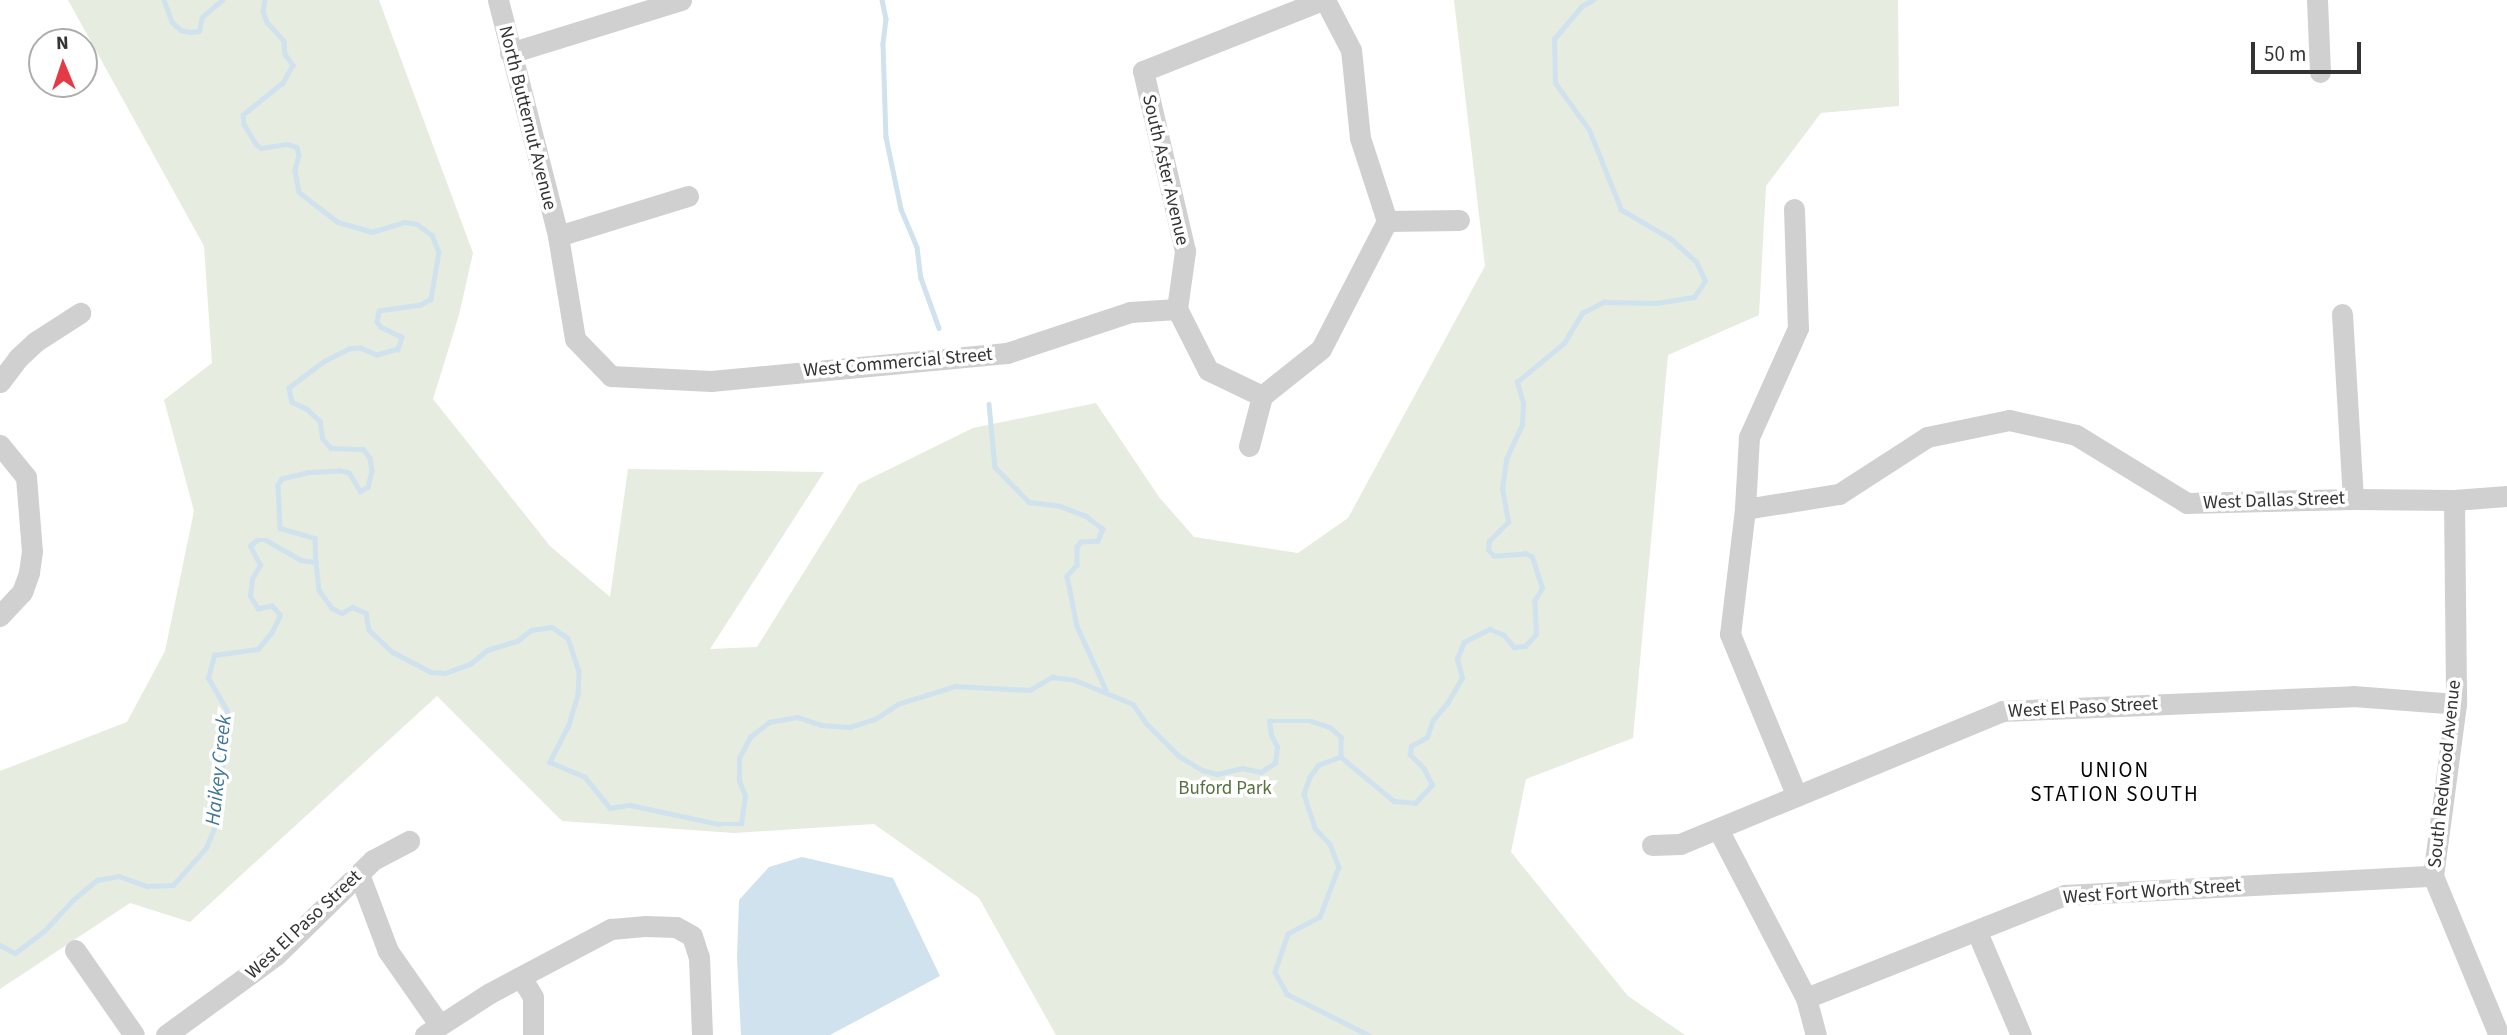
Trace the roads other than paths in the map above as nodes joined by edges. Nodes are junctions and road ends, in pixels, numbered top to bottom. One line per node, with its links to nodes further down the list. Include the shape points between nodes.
1 (498, 0): 5 (street, North Butternut Avenue)
2 (681, 0): 5 (street)
3 (1324, 0): 10 (street, via 1351,50 1360,138); 12 (street, South Aster Avenue, via 1143,71 1185,251)
4 (2317, 0): 6 (street)
5 (510, 53): 11 (street, North Butternut Avenue)
6 (2320, 72)
7 (688, 196): 11 (street)
8 (1794, 209): 23 (street, via 1798,328 1749,437)
9 (1459, 220): 10 (street)
10 (1387, 221): 17 (street, via 1321,349)
11 (558, 236): 15 (street, North Butternut Avenue, via 575,339)
12 (1177, 309): 15 (street, West Commercial Street, via 1130,312 1007,353 711,381); 17 (street, via 1208,370)
13 (80, 313): 16 (street, via 35,342)
14 (2342, 314): 21 (street)
15 (611, 376)
16 (0, 382)
17 (1262, 396): 19 (street)
18 (0, 445): 24 (street, via 26,477 32,551 22,592)
19 (1249, 446)
20 (2507, 496): 22 (street, West Dallas Street)
21 (2353, 499): 22 (street, West Dallas Street); 23 (street, West Dallas Street, via 2187,503 2076,436 2009,420 1927,438 1839,494)
22 (2454, 500): 25 (street, South Redwood Avenue)
23 (1745, 509): 26 (street, via 1730,634)
24 (0, 616)
25 (2456, 704): 26 (street, West El Paso Street, via 2353,696 2002,711); 31 (street, South Redwood Avenue)
26 (1796, 794): 27 (street, West El Paso Street)
27 (1718, 828): 29 (street, West El Paso Street, via 1679,844); 35 (street)
28 (409, 841): 30 (street, West El Paso Street, via 373,860)
29 (1652, 845)
30 (359, 874): 36 (street, via 388,951); 38 (street, West El Paso Street, via 276,956)
31 (2432, 876): 32 (street, West Fort Worth Street, via 2065,895); 43 (street, South Redwood Avenue)
32 (1977, 932): 35 (street, West Fort Worth Street); 42 (street)
33 (75, 950): 37 (street)
34 (521, 977): 36 (street); 39 (street, via 533,997); 40 (street, via 611,929 676,928 692,936 699,957)
35 (1806, 998): 41 (street)
36 (432, 1030)
37 (134, 1035)
38 (166, 1035)
39 (534, 1035)
40 (702, 1035)
41 (1816, 1035)
42 (2021, 1035)
43 (2499, 1035)

